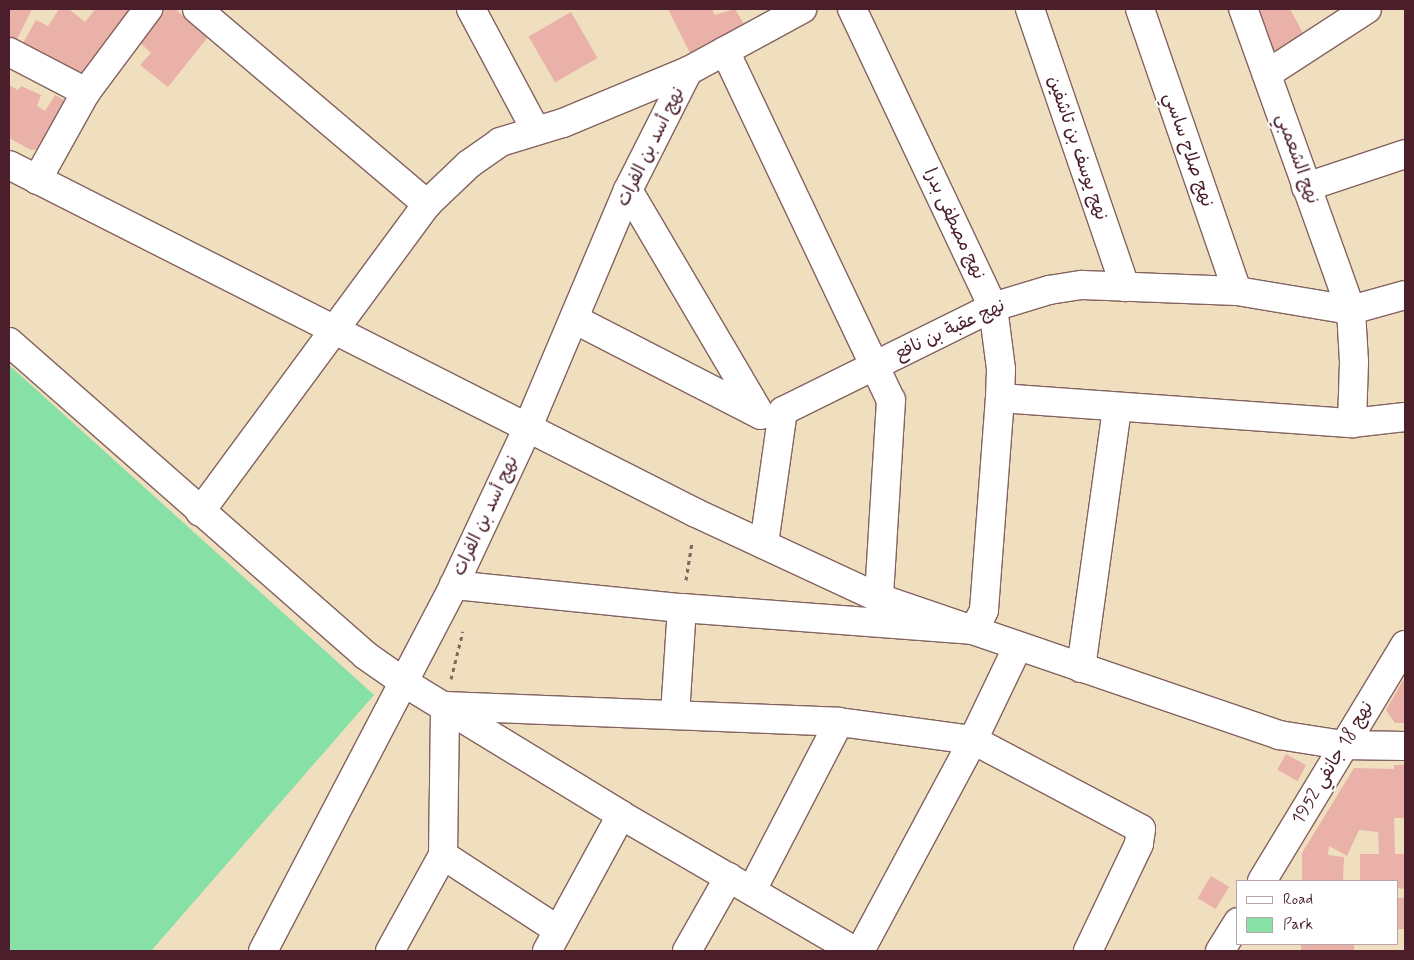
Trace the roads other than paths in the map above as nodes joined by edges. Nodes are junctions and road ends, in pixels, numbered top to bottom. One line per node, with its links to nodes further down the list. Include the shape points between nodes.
1 (148, 9): 14 (street)
2 (198, 9): 21 (street)
3 (471, 9): 15 (street)
4 (802, 9): 10 (street)
5 (852, 9): 25 (street, نهج مصطفى بدرا)
6 (1030, 9): 22 (street, نهج يوسف بن تاشفين)
7 (1140, 9): 23 (street, نهج صلاح ساسي)
8 (1243, 9): 13 (street, نهج الشعمبي)
9 (1367, 9): 13 (street)
10 (725, 50): 12 (street); 30 (street)
11 (9, 52): 14 (street)
12 (688, 71): 15 (street, via 563,123); 20 (street, نهج أسد بن الفرات)
13 (1266, 74): 19 (street, نهج الشعمبي)
14 (86, 92): 18 (street)
15 (535, 129): 21 (street, via 500,142 469,164)
16 (1405, 154): 19 (street)
17 (9, 165): 18 (street)
18 (37, 180): 28 (street)
19 (1306, 186): 26 (street, نهج الشعمبي)
20 (628, 190): 27 (street, نهج أسد بن الفرات); 34 (street)
21 (427, 204): 28 (street)
22 (1125, 287): 23 (street, نهج عقبة بن نافع); 25 (street, نهج عقبة بن نافع, via 1066,288)
23 (1237, 291): 26 (street, نهج عقبة بن نافع)
24 (1405, 295): 26 (street)
25 (993, 307): 30 (street, نهج عقبة بن نافع); 31 (street, نهج مصطفى بدرا, via 1001,368)
26 (1351, 310): 35 (street, نهج الشعمبي, via 1354,362)
27 (574, 319): 34 (street); 36 (street, نهج أسد بن الفرات)
28 (333, 332): 36 (street); 37 (street)
29 (9, 342): 37 (street)
30 (874, 366): 34 (street, نهج عقبة بن نافع); 40 (street, via 891,400)
31 (1000, 398): 32 (street); 42 (street, نهج مصطفى بدرا, via 984,610)
32 (1117, 408): 35 (street); 45 (street)
33 (1405, 417): 35 (street)
34 (771, 418): 38 (street)
35 (1352, 423)
36 (528, 429): 38 (street); 39 (street, نهج أسد بن الفرات)
37 (200, 512): 46 (street, via 366,655)
38 (764, 544): 40 (street)
39 (464, 585): 41 (street); 46 (street, نهج أسد بن الفرات)
40 (879, 598): 42 (street)
41 (682, 608): 42 (street); 48 (street)
42 (974, 630): 44 (street)
43 (1405, 645): 51 (street, نهج 18 جانفي 1952)
44 (1018, 646): 45 (street); 50 (street)
45 (1081, 668): 51 (street, via 1279,735)
46 (405, 683): 47 (street); 60 (street, نهج أسد بن الفرات)
47 (444, 706): 48 (street); 53 (street); 54 (street)
48 (675, 714): 49 (street)
49 (839, 722): 50 (street); 56 (street)
50 (973, 740): 64 (street); 65 (street, via 1141,829 1139,844)
51 (1343, 745): 52 (street); 55 (street, نهج 18 جانفي 1952)
52 (1405, 746)
53 (621, 815): 56 (street); 58 (street)
54 (444, 855): 58 (street); 61 (street)
55 (1263, 880)
56 (741, 884): 59 (street); 62 (street)
57 (1236, 925): 66 (street)
58 (553, 941)
59 (821, 943): 63 (street)
60 (262, 951)
61 (390, 951)
62 (687, 951)
63 (855, 951)
64 (860, 951)
65 (1088, 951)
66 (1220, 951)

